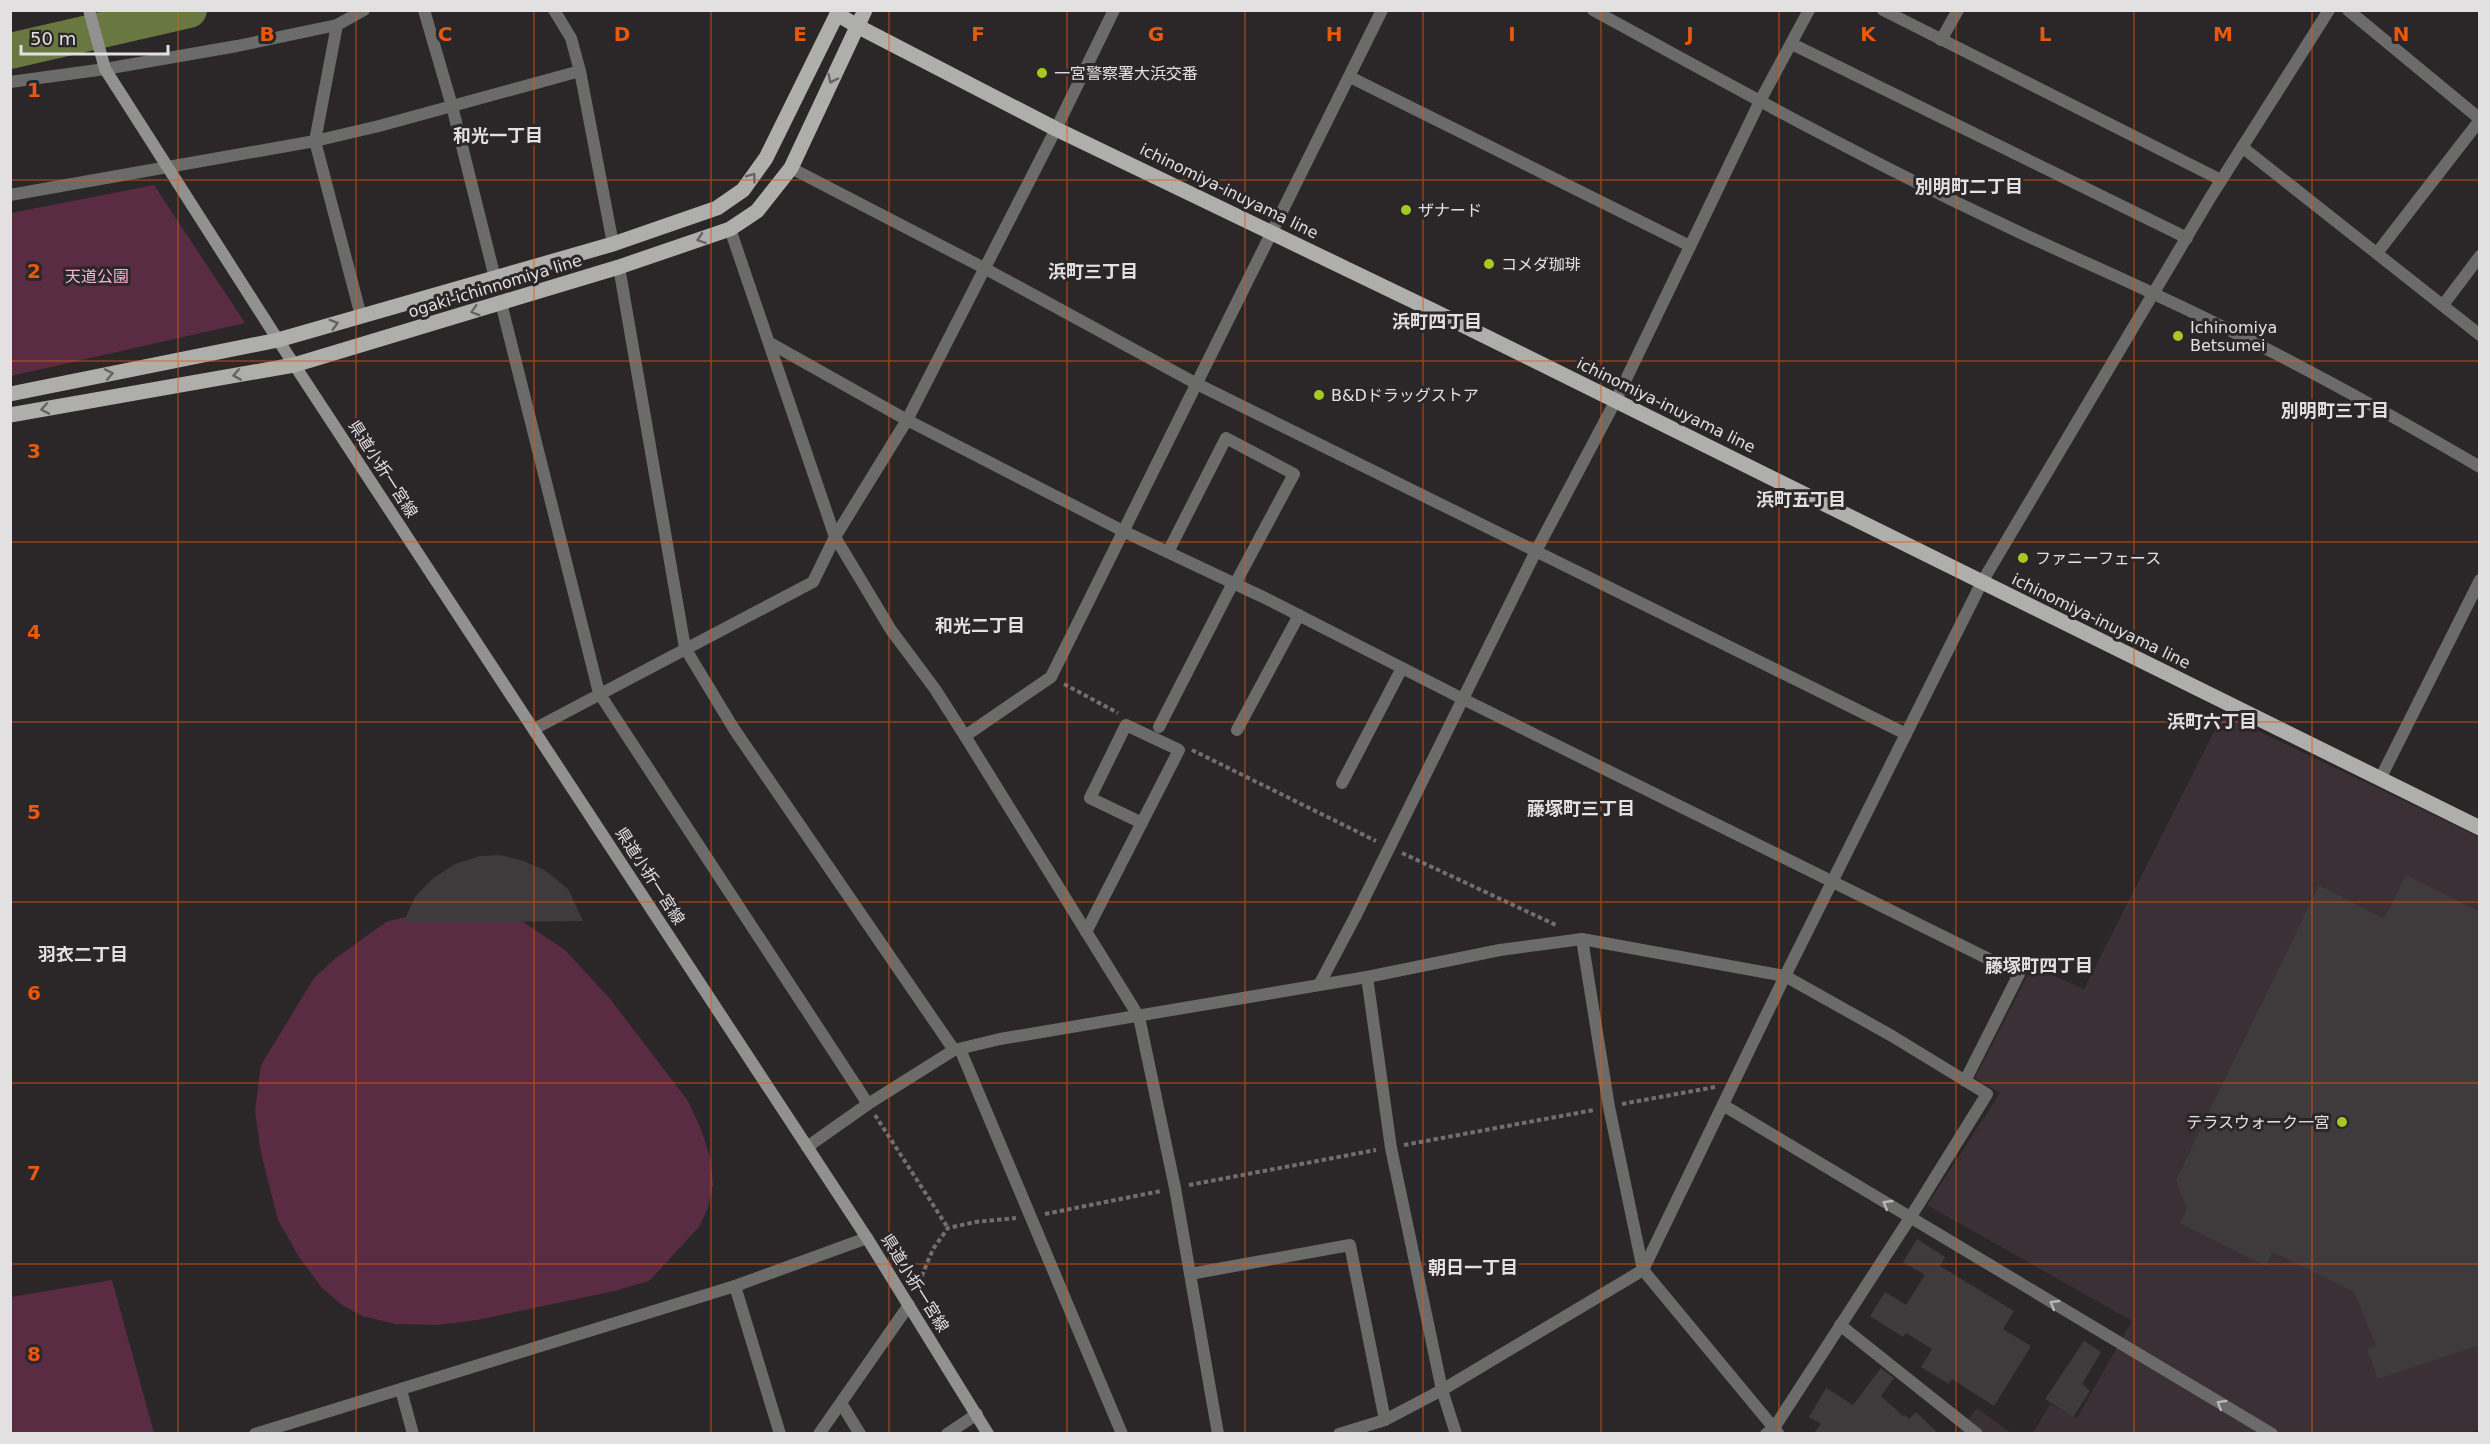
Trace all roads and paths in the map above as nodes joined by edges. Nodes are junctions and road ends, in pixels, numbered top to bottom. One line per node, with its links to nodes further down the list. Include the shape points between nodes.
1 (89, 10): 19 (main road, 県道小折一宮線)
2 (364, 10): 15 (street)
3 (424, 10): 24 (street)
4 (554, 10): 20 (street, via 571,38)
5 (865, 10): 16 (main road, ogaki-ichinnomiya line)
6 (1114, 10): 26 (street)
7 (1382, 10): 21 (street)
8 (1593, 10): 23 (street)
9 (1809, 10): 18 (street)
10 (1883, 10): 17 (street)
11 (1958, 10): 17 (street)
12 (2329, 10): 28 (street)
13 (2348, 10): 25 (street)
14 (836, 12): 16 (main road, ichinomiya-inuyama line); 36 (main road, ogaki-ichinnomiya line, one-way to 14, via 717,208 743,190 766,158)
15 (337, 25): 19 (street); 27 (street)
16 (857, 26): 26 (main road, ichinomiya-inuyama line); 30 (main road, ogaki-ichinnomiya line, one-way to 30)
17 (1941, 40): 31 (street)
18 (1792, 44): 23 (street); 35 (street)
19 (105, 69): 22 (street); 29 (main road, 県道小折一宮線)
20 (580, 71): 24 (street); 36 (street)
21 (1350, 77): 34 (street); 37 (street)
22 (10, 82)
23 (1760, 101): 37 (street); 43 (street, via 2000,224)
24 (452, 106): 27 (street); 42 (street)
25 (2480, 119): 38 (street)
26 (1056, 129): 34 (main road, ichinomiya-inuyama line); 41 (street)
27 (315, 141): 29 (street); 46 (street)
28 (2242, 147): 31 (street); 38 (street)
29 (169, 167): 32 (street); 48 (main road, 県道小折一宮線)
30 (791, 168): 33 (main road, ogaki-ichinnomiya line, via 757,211); 41 (street)
31 (2221, 180): 35 (street)
32 (10, 195)
33 (730, 229): 40 (main road, ogaki-ichinnomiya line, one-way to 40); 49 (street)
34 (1273, 232): 51 (street); 53 (main road, ichinomiya-inuyama line)
35 (2187, 238): 43 (street)
36 (613, 244): 42 (main road, ogaki-ichinnomiya line)
37 (1690, 246): 53 (street)
38 (2377, 253): 45 (street)
39 (2480, 256): 45 (street)
40 (619, 267): 44 (main road, ogaki-ichinnomiya line); 65 (street)
41 (984, 268): 51 (street); 55 (street)
42 (495, 278): 46 (main road, ogaki-ichinnomiya line)
43 (2154, 293): 56 (street, via 2299,365); 62 (street)
44 (501, 303): 50 (main road, ogaki-ichinnomiya line, one-way to 50); 68 (street)
45 (2443, 305): 47 (street)
46 (361, 316): 48 (main road, ogaki-ichinnomiya line, one-way to 46)
47 (2480, 335)
48 (278, 340): 50 (main road, 県道小折一宮線); 52 (main road, ogaki-ichinnomiya line, one-way to 48)
49 (770, 343): 55 (street); 58 (street)
50 (294, 365): 54 (main road, ogaki-ichinnomiya line, one-way to 54); 72 (main road, 県道小折一宮線)
51 (1197, 384): 57 (street); 60 (street)
52 (10, 394)
53 (1616, 400): 60 (street); 62 (main road, ichinomiya-inuyama line)
54 (10, 415)
55 (907, 420): 57 (street); 58 (street)
56 (2480, 467)
57 (1125, 532): 59 (street); 67 (street)
58 (835, 537): 65 (street, via 813,582); 75 (street, via 891,630)
59 (1168, 552): 63 (street); 63 (street, via 1226,438 1294,474)
60 (1536, 552): 69 (street); 74 (street)
61 (2480, 580): 77 (street)
62 (1982, 582): 74 (street); 77 (main road, ichinomiya-inuyama line)
63 (1234, 583): 64 (street); 71 (street)
64 (1299, 615): 66 (street); 73 (street)
65 (685, 648): 68 (street); 89 (street, via 734,729)
66 (1402, 668): 69 (street); 78 (street)
67 (1051, 677): 70 (path); 75 (street)
68 (599, 693): 72 (street); 92 (street)
69 (1463, 699): 81 (street); 82 (street)
70 (1128, 718)
71 (1160, 727)
72 (534, 729): 95 (main road, 県道小折一宮線)
73 (1237, 730)
74 (1906, 734): 82 (street)
75 (965, 736): 83 (street)
76 (1182, 745): 81 (path)
77 (2380, 779): 80 (main road, ichinomiya-inuyama line)
78 (1342, 783)
79 (1142, 823): 79 (street, via 1179,750 1126,724 1090,798); 83 (street)
80 (2480, 828)
81 (1390, 847): 84 (path); 87 (street)
82 (1834, 882): 85 (street); 90 (street, via 2019,974)
83 (1086, 932): 88 (street)
84 (1581, 939): 85 (street); 86 (street, via 1500,950); 94 (street)
85 (1785, 976): 90 (street); 91 (street)
86 (1367, 977): 87 (street); 96 (street)
87 (1318, 985): 88 (street)
88 (1139, 1017): 89 (street, via 1000,1039); 97 (street)
89 (957, 1050): 92 (street); 98 (street)
90 (1965, 1081): 99 (street, via 1986,1094)
91 (1734, 1084): 93 (street); 94 (path)
92 (868, 1104): 95 (street); 100 (path)
93 (1723, 1105): 99 (street, one-way to 93); 102 (street)
94 (1609, 1107): 96 (path); 102 (street)
95 (807, 1147): 101 (main road, 県道小折一宮線)
96 (1391, 1148): 97 (path); 108 (street)
97 (1175, 1188): 98 (path); 103 (street)
98 (1032, 1217): 100 (path); 121 (street)
99 (1910, 1218): 106 (street); 126 (street, one-way to 99)
100 (948, 1228): 105 (path, via 933,1249)
101 (867, 1238): 104 (street); 105 (main road, 県道小折一宮線)
102 (1643, 1270): 108 (street); 113 (street)
103 (1190, 1274): 111 (street, via 1350,1245); 122 (street)
104 (735, 1286): 107 (street); 116 (street)
105 (909, 1305): 109 (street); 110 (main road, 県道小折一宮線)
106 (1840, 1325): 113 (street); 125 (street)
107 (401, 1390): 112 (street); 115 (street)
108 (1443, 1390): 111 (street); 124 (street)
109 (841, 1403): 117 (street); 118 (street)
110 (976, 1414): 119 (street); 120 (main road, 県道小折一宮線)
111 (1385, 1420): 123 (street)
112 (293, 1428): 114 (street)
113 (1773, 1432)
114 (255, 1434)
115 (413, 1434)
116 (780, 1434)
117 (819, 1434)
118 (860, 1434)
119 (946, 1434)
120 (988, 1434)
121 (1122, 1434)
122 (1218, 1434)
123 (1339, 1434)
124 (1456, 1434)
125 (1977, 1434)
126 (2272, 1434)

